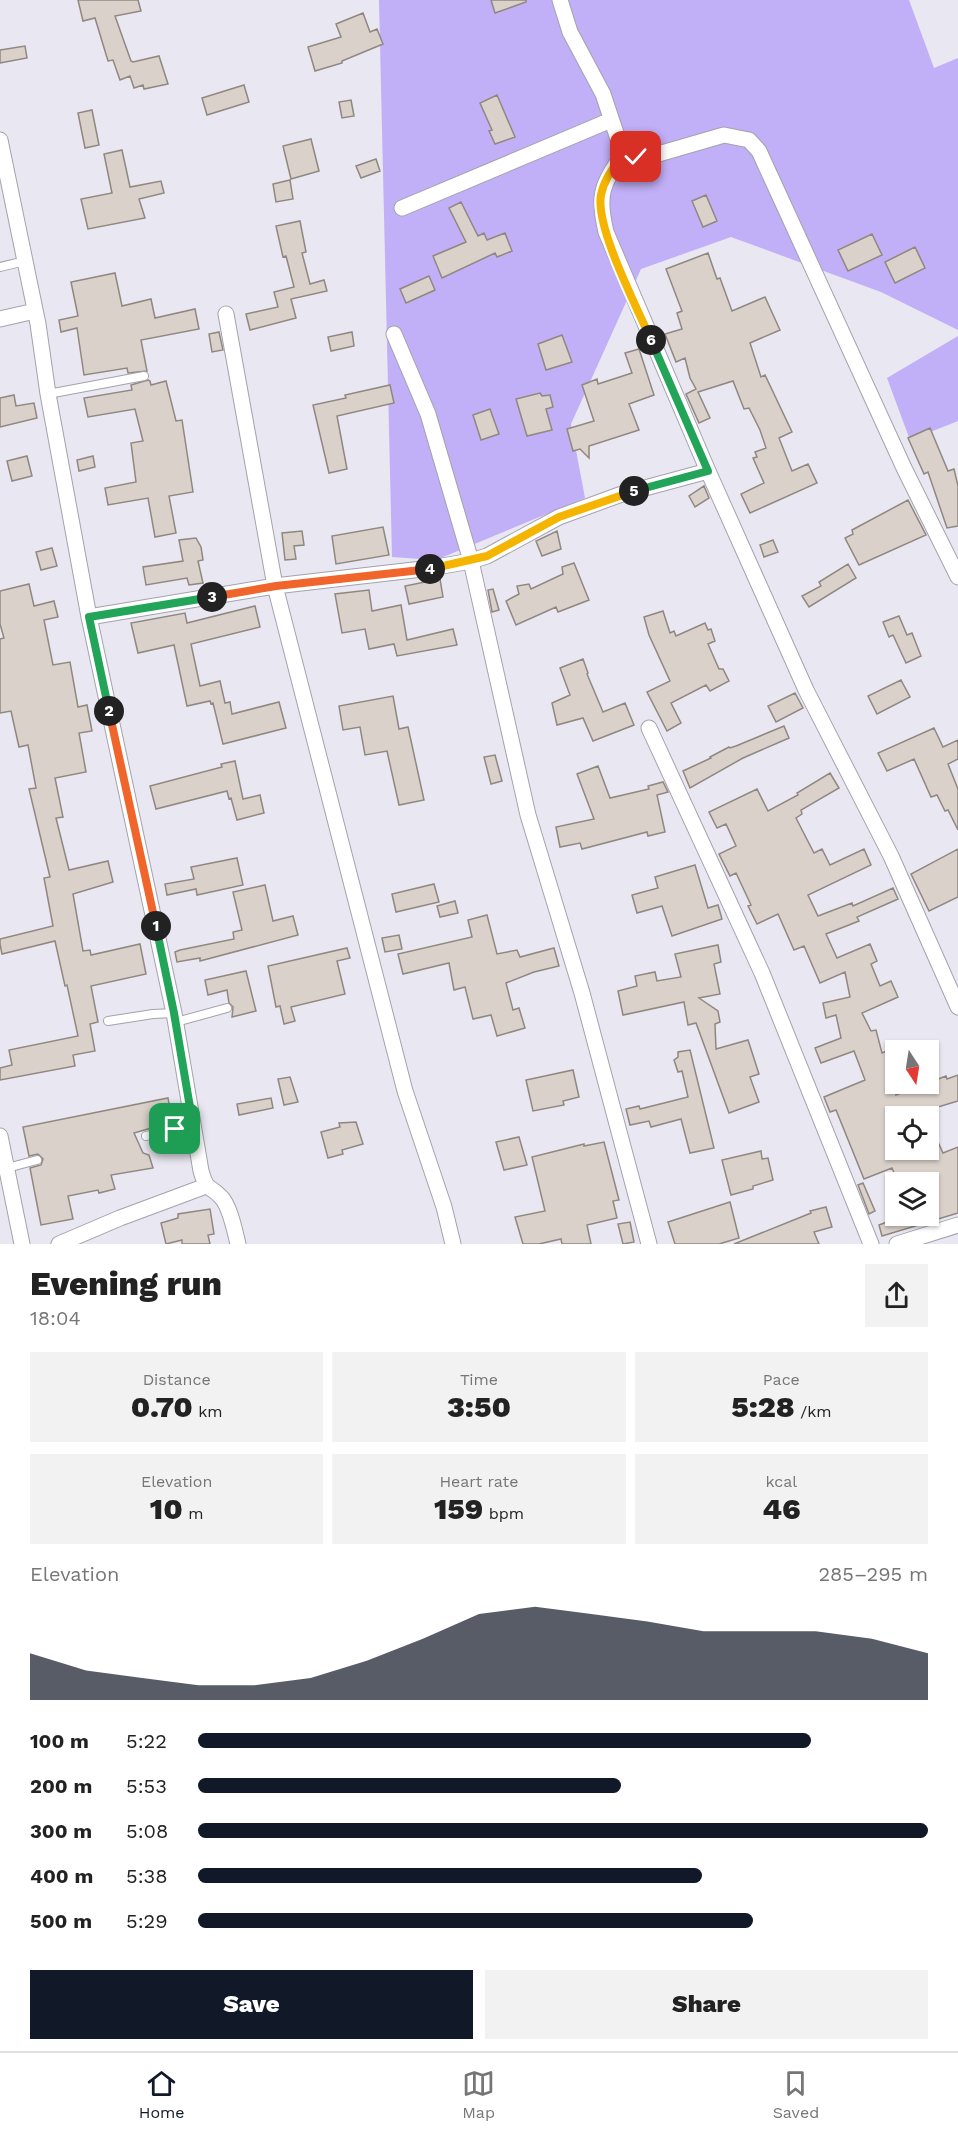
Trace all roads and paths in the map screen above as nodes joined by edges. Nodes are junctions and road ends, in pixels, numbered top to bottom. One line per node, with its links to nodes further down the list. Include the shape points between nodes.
1 (561, 0): 2 (street, via 570,32 595,75)
2 (611, 120): 4 (street); 5 (street)
3 (0, 140): 6 (street)
4 (623, 154): 14 (street, via 601,194 606,232); 16 (street, via 648,157 724,135 749,140 759,151)
5 (402, 208)
6 (24, 261): 7 (lane); 8 (street)
7 (0, 267)
8 (35, 311): 10 (street); 13 (street)
9 (226, 314): 17 (street)
10 (0, 320)
11 (394, 334): 15 (street, via 428,414)
12 (144, 376): 13 (lane)
13 (48, 394): 18 (street)
14 (708, 471): 15 (street, via 619,495 559,517); 20 (street, via 806,690 891,856)
15 (471, 561): 17 (street); 35 (street, via 528,815 582,993)
16 (958, 577)
17 (276, 586): 18 (street); 34 (street, via 405,1091)
18 (89, 617): 22 (street)
19 (649, 728): 36 (street, via 762,973)
20 (958, 1007)
21 (227, 1008): 22 (lane)
22 (175, 1018): 23 (lane, via 153,1014); 24 (street)
23 (108, 1020)
24 (193, 1125): 26 (lane); 29 (street)
25 (0, 1136): 28 (street)
26 (146, 1136)
27 (36, 1160): 28 (lane)
28 (7, 1168): 31 (street)
29 (206, 1186): 32 (street); 33 (street, via 223,1198)
30 (958, 1225): 37 (street)
31 (22, 1244)
32 (59, 1244)
33 (238, 1244)
34 (453, 1244)
35 (649, 1244)
36 (871, 1244)
37 (897, 1244)

